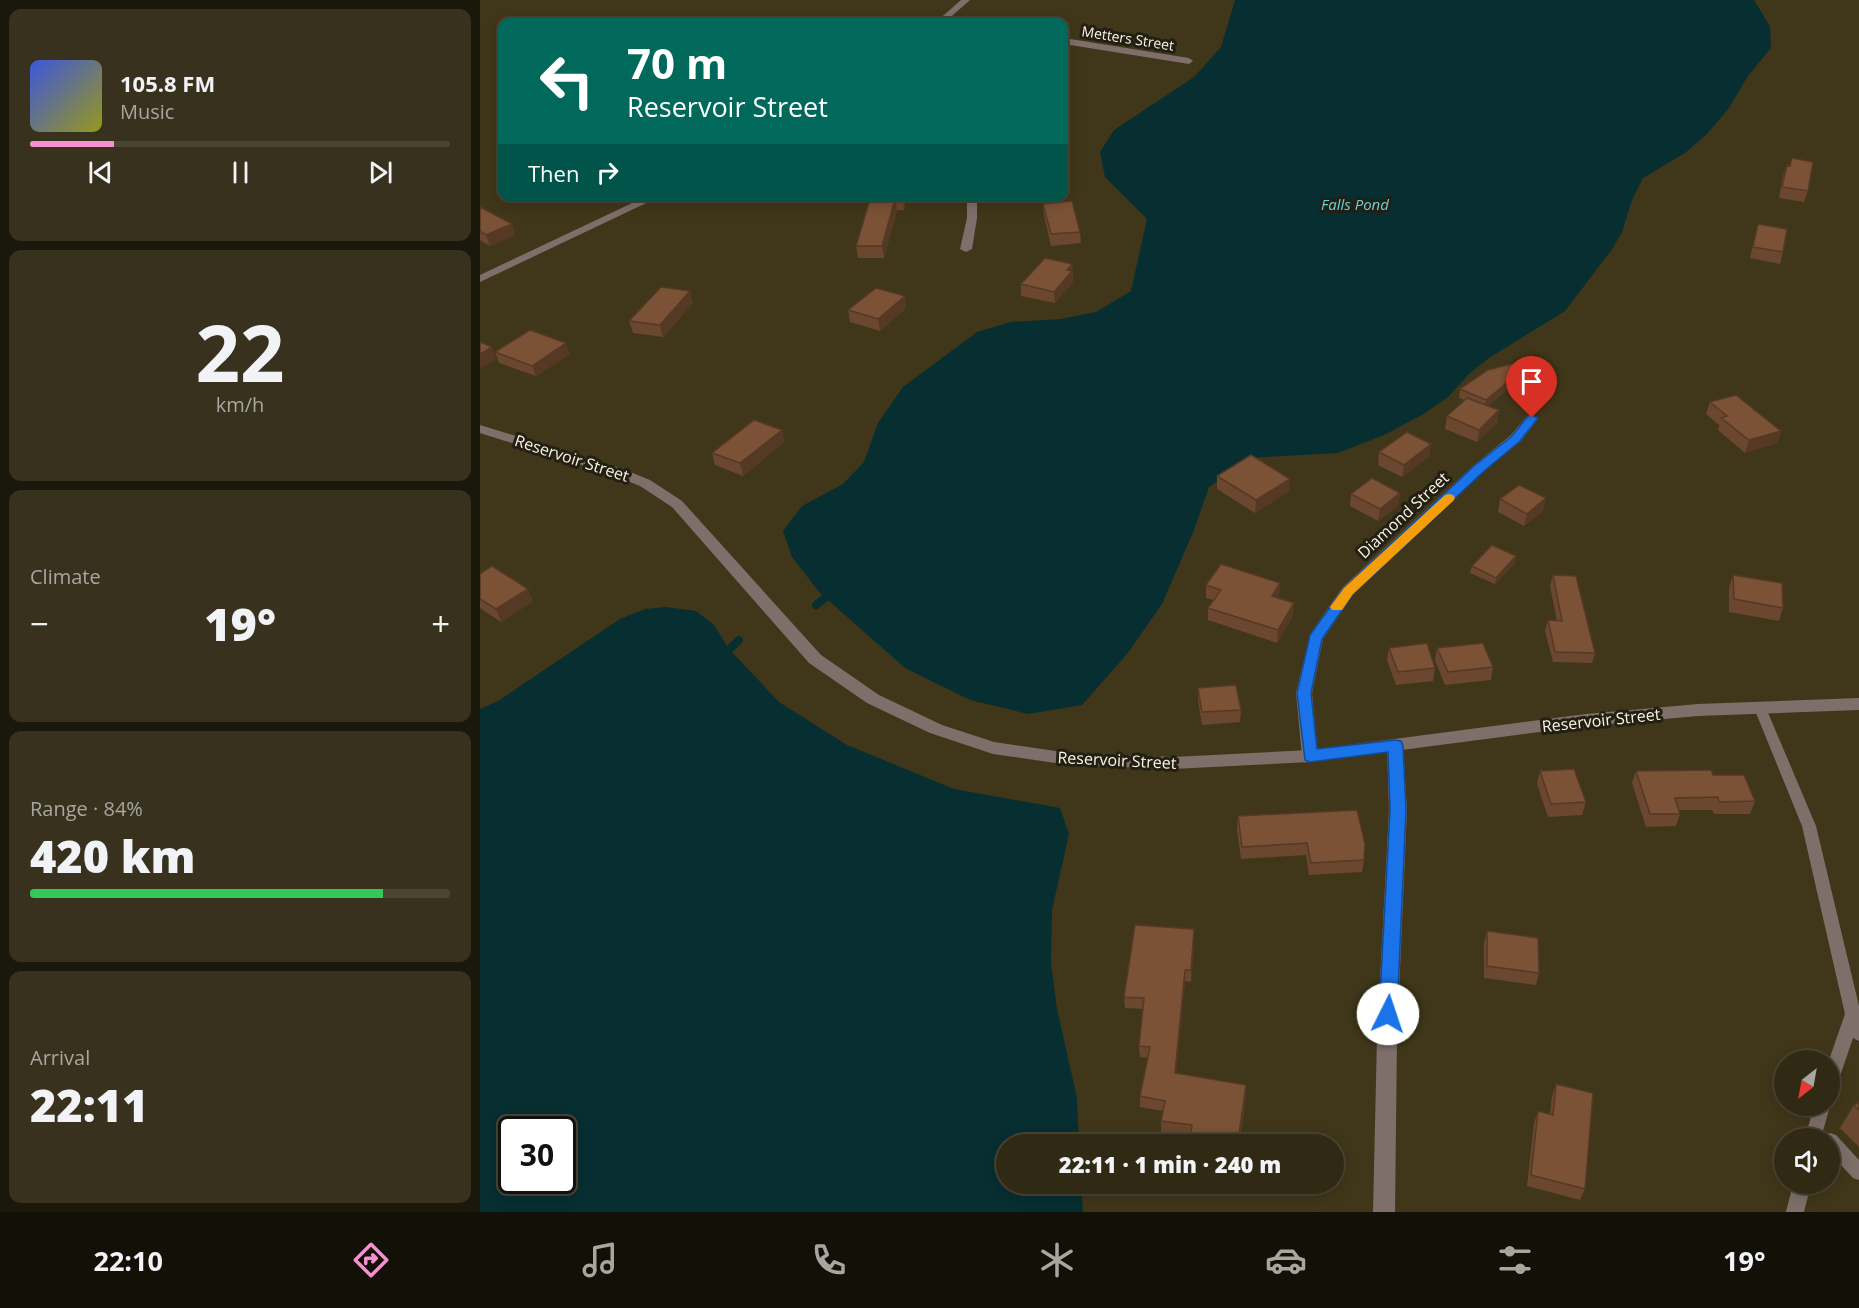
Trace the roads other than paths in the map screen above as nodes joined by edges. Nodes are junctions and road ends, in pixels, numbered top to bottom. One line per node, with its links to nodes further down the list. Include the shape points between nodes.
1 (966, 0): 2 (street)
2 (946, 18)
3 (1068, 42): 4 (street, Metters Street)
4 (1189, 61)
5 (645, 201): 8 (street)
6 (972, 201): 7 (street)
7 (966, 249)
8 (480, 279)
9 (1532, 418): 14 (street, Diamond Street, via 1516,438 1348,591 1315,638 1304,693)
10 (480, 429): 14 (street, Reservoir Street, via 618,472 645,483 677,504 814,658 873,699 936,729 993,748 1069,759 1173,764)
11 (1859, 704): 12 (street, Reservoir Street)
12 (1760, 708): 13 (street, Reservoir Street, via 1586,720); 15 (lane, via 1809,826)
13 (1395, 746): 14 (street, Reservoir Street); 20 (street, via 1398,810 1387,1037)
14 (1310, 756)
15 (1854, 1030): 16 (lane)
16 (1840, 1060)
17 (1840, 1152): 18 (lane)
18 (1859, 1172)
19 (1800, 1194): 21 (lane)
20 (1384, 1212)
21 (1796, 1212)

